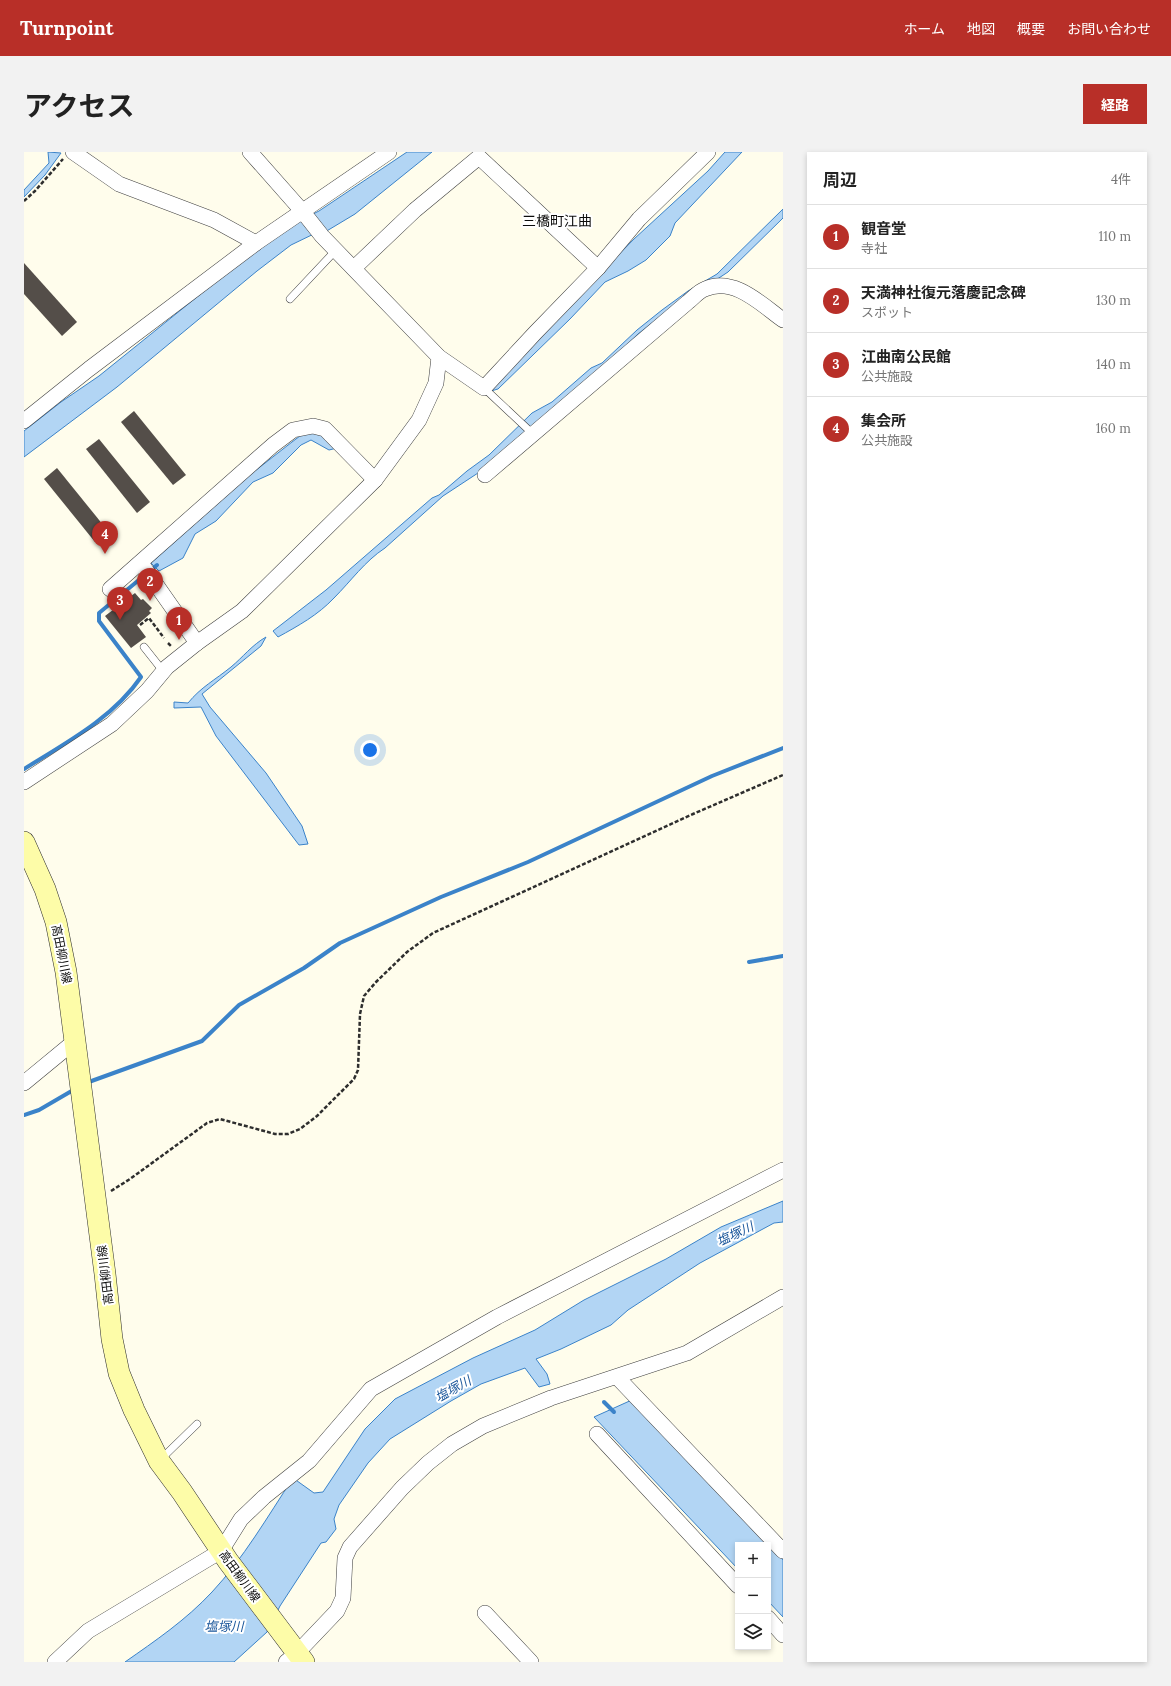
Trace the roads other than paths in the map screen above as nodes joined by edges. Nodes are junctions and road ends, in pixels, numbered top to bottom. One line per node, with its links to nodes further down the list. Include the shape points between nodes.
1 (250, 152): 5 (street)
2 (389, 152): 5 (street)
3 (708, 152): 9 (street, via 639,220)
4 (68, 155): 6 (street, via 119,184 214,220)
5 (303, 212): 6 (street); 7 (street)
6 (256, 243): 14 (street)
7 (336, 250): 8 (street); 10 (lane)
8 (354, 268): 9 (street, via 415,210 479,157); 12 (street)
9 (598, 268): 13 (street)
10 (290, 299)
11 (783, 320): 15 (street, via 736,288 720,285 705,289)
12 (439, 357): 13 (street); 17 (street, via 436,383 418,420)
13 (484, 388): 15 (lane)
14 (24, 421)
15 (533, 434): 16 (street)
16 (484, 476)
17 (375, 480): 18 (street, via 325,429 313,426 293,430 273,445); 20 (street, via 242,611)
18 (146, 570): 19 (street); 20 (street)
19 (110, 589)
20 (197, 643): 22 (street)
21 (144, 647): 22 (lane)
22 (163, 671): 23 (street, via 147,691 112,724)
23 (24, 782)
24 (24, 842): 25 (main road, 高田柳川線, via 45,889 56,922)
25 (75, 1041): 26 (street); 32 (main road, 高田柳川線, via 112,1339 119,1372)
26 (24, 1083)
27 (783, 1170): 34 (street, via 497,1317 371,1389 309,1461 264,1496 241,1519)
28 (783, 1298): 29 (street, via 687,1353)
29 (617, 1377): 33 (street); 39 (street, via 551,1398 483,1426 452,1444 428,1463 402,1488 350,1547 345,1558 343,1598 337,1611)
30 (197, 1424): 32 (lane)
31 (597, 1434): 35 (street)
32 (159, 1461): 34 (main road, 高田柳川線)
33 (783, 1551)
34 (224, 1556): 39 (main road, 高田柳川線); 40 (street, via 88,1631)
35 (735, 1583)
36 (485, 1613): 41 (street)
37 (771, 1621): 38 (street)
38 (783, 1635)
39 (294, 1655)
40 (55, 1662)
41 (532, 1662)

